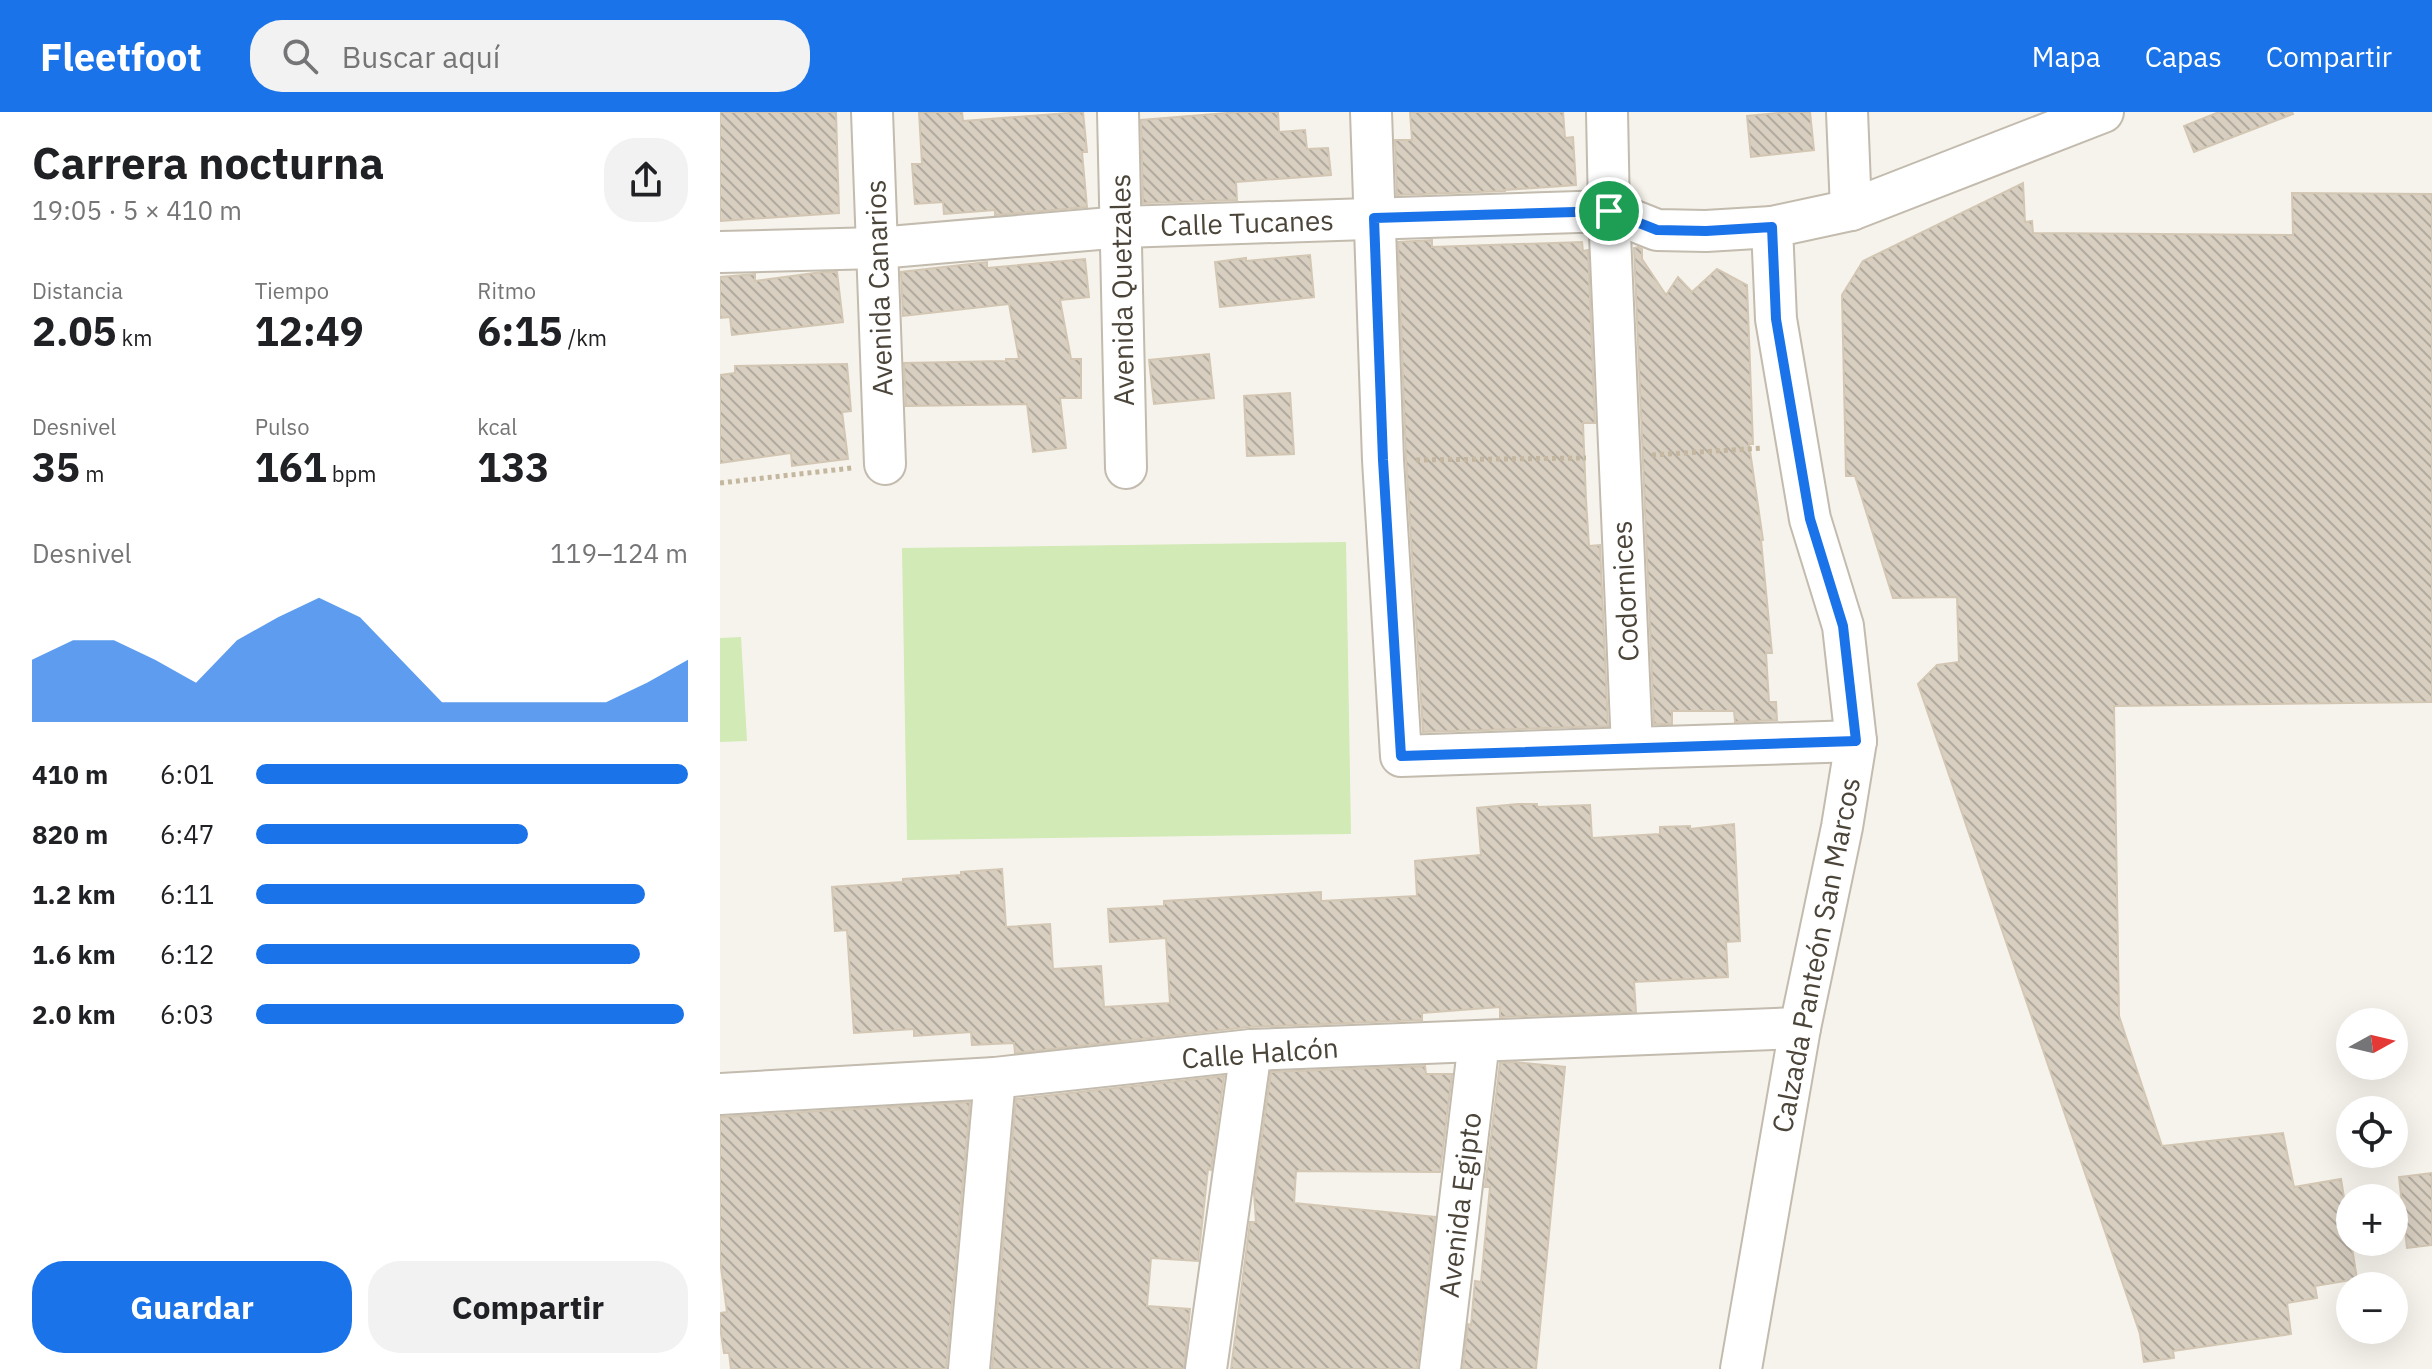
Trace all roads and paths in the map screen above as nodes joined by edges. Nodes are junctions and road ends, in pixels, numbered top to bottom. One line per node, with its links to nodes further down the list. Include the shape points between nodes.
1 (872, 112): 12 (street, Avenida Canarios)
2 (1118, 112): 10 (street, Avenida Quetzales)
3 (1371, 112): 9 (street)
4 (1607, 112): 8 (street, Codornices)
5 (1847, 112): 7 (street)
6 (2103, 112): 7 (street)
7 (1851, 210): 11 (street)
8 (1609, 211): 9 (street, Calle Tucanes); 11 (street, Calle Tucanes, via 1657,230); 18 (street, Codornices)
9 (1374, 218): 10 (street, Calle Tucanes); 18 (street, via 1401,756)
10 (1122, 227): 12 (street, Calle Tucanes); 15 (street, Avenida Quetzales)
11 (1772, 227): 17 (street, Calzada Panteón San Marcos, via 1776,319 1810,519 1843,626)
12 (878, 248): 13 (street, Calle Tucanes); 14 (street, Avenida Canarios)
13 (720, 252)
14 (885, 464): 16 (path)
15 (1126, 468)
16 (720, 483)
17 (1856, 741): 18 (street); 19 (street, Calzada Panteón San Marcos)
18 (1632, 748)
19 (1800, 1028): 20 (street, Calle Halcón); 27 (street, Calzada Panteón San Marcos)
20 (1479, 1041): 21 (street, Calle Halcón); 26 (street, Avenida Egipto)
21 (1251, 1050): 22 (street, Calle Halcón); 25 (street)
22 (995, 1078): 23 (street, Calle Halcón); 24 (street)
23 (720, 1094)
24 (969, 1369)
25 (1206, 1369)
26 (1440, 1369)
27 (1741, 1369)

